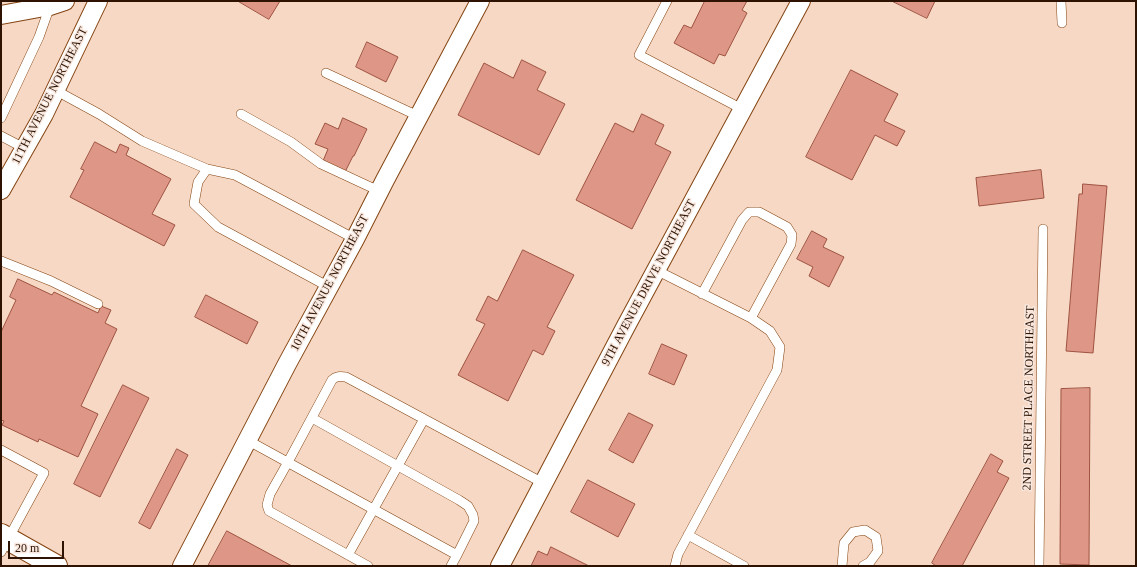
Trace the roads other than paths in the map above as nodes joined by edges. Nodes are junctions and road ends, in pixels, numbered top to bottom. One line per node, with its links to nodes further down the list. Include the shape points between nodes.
1 (98, 1): 10 (street, 11TH AVENUE NORTHEAST)
2 (480, 1): 13 (street, 10TH AVENUE NORTHEAST)
3 (667, 1): 11 (lane, via 639,55)
4 (801, 1): 11 (street, 9TH AVENUE DRIVE NORTHEAST)
5 (1061, 1): 8 (lane)
6 (57, 4): 7 (street); 14 (lane)
7 (1, 15)
8 (1062, 23)
9 (326, 73): 13 (lane)
10 (55, 90): 16 (street, 11TH AVENUE NORTHEAST); 17 (lane, via 142,141)
11 (742, 109): 23 (street, 9TH AVENUE DRIVE NORTHEAST)
12 (241, 114): 19 (lane, via 291,142 321,164)
13 (418, 116): 19 (street, 10TH AVENUE NORTHEAST)
14 (1, 118)
15 (1, 136): 16 (lane)
16 (24, 148): 18 (street, 11TH AVENUE NORTHEAST)
17 (207, 169): 21 (lane, via 235,175); 24 (lane, via 198,182 194,204 218,228)
18 (1, 190)
19 (379, 192): 21 (street, 10TH AVENUE NORTHEAST)
20 (1043, 229): 49 (lane, 2ND STREET PLACE NORTHEAST)
21 (355, 239): 24 (street, 10TH AVENUE NORTHEAST)
22 (1, 260): 26 (lane)
23 (656, 270): 25 (lane); 34 (street, 9TH AVENUE DRIVE NORTHEAST)
24 (328, 287): 30 (street, 10TH AVENUE NORTHEAST)
25 (702, 294): 27 (lane); 27 (lane, via 742,220 749,212 759,212 787,227 792,235 791,244)
26 (98, 304)
27 (751, 318): 36 (lane, via 770,331 780,348 777,370)
28 (312, 418): 29 (lane, via 332,380 340,376); 32 (lane); 33 (lane)
29 (424, 419): 33 (lane); 34 (lane)
30 (247, 440): 32 (lane); 41 (street, 10TH AVENUE NORTHEAST)
31 (1, 450): 37 (lane, via 44,473)
32 (288, 462): 35 (lane); 38 (lane, via 266,504 269,511)
33 (398, 466): 35 (lane); 39 (lane, via 468,506 474,521)
34 (543, 483): 44 (street, 9TH AVENUE DRIVE NORTHEAST)
35 (374, 509): 38 (lane); 39 (lane)
36 (688, 535): 45 (lane); 46 (lane)
37 (3, 542): 40 (main road)
38 (348, 555): 42 (lane)
39 (457, 555): 43 (lane)
40 (56, 566)
41 (182, 566)
42 (368, 566)
43 (451, 566)
44 (500, 566)
45 (675, 566)
46 (744, 566)
47 (842, 566): 48 (lane, via 844,543 853,532 865,530 876,537 878,551 870,562)
48 (863, 566)
49 (1039, 566)

